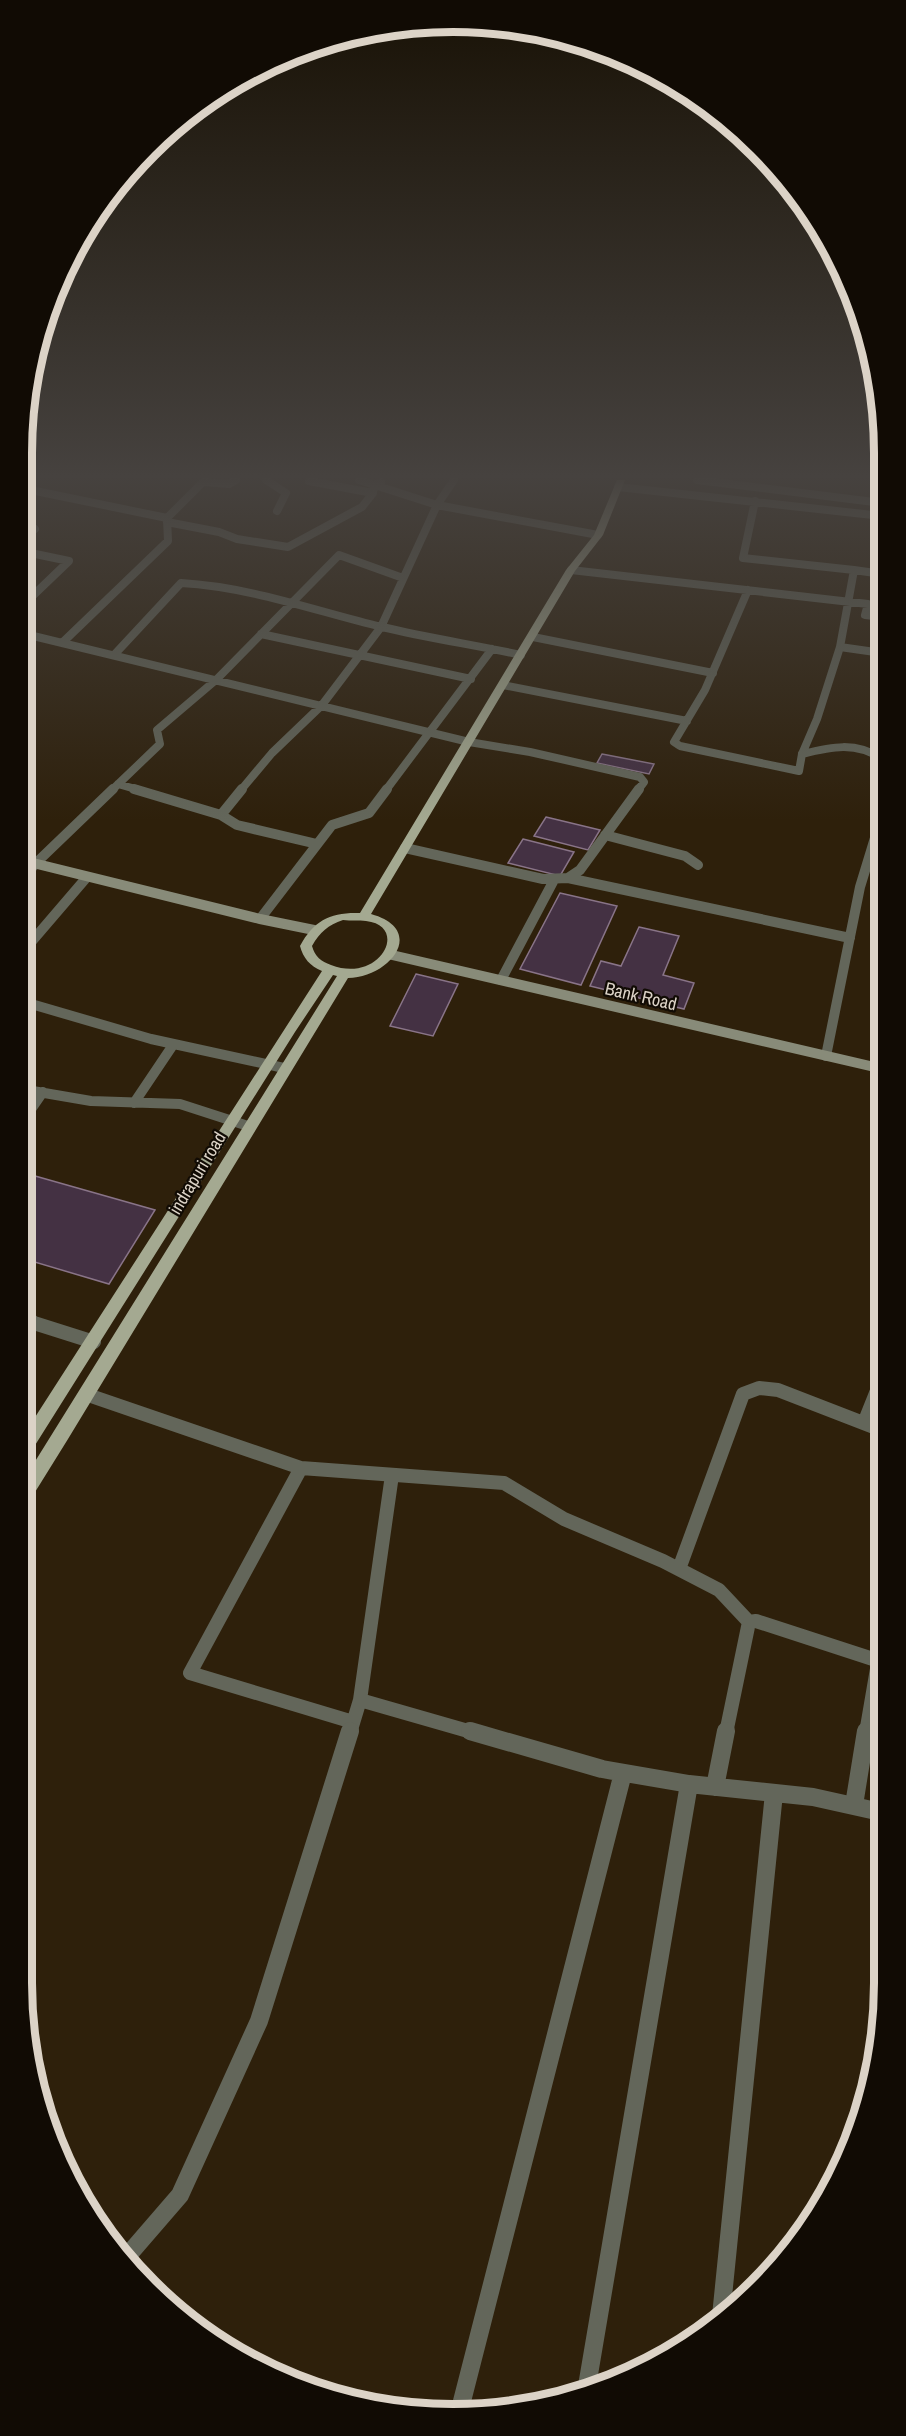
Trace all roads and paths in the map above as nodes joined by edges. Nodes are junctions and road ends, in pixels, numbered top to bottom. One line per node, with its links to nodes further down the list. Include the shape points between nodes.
1 (113, 594): 17 (street)
2 (171, 594): 21 (street)
3 (258, 594): 11 (street)
4 (301, 594): 11 (street)
5 (396, 594): 13 (street)
6 (558, 594): 16 (main road)
7 (746, 594): 24 (street)
8 (782, 594): 10 (street)
9 (850, 594): 10 (street)
10 (849, 601): 12 (street, via 868,604 865,615); 18 (street)
11 (293, 602): 13 (street); 14 (street)
12 (874, 616)
13 (381, 627): 19 (street); 22 (street)
14 (261, 634): 22 (street); 25 (street)
15 (32, 637): 17 (street)
16 (533, 637): 23 (main road); 24 (street)
17 (62, 643): 21 (street)
18 (840, 647): 20 (street); 33 (street)
19 (492, 649): 23 (street); 26 (street)
20 (874, 653)
21 (114, 655): 25 (street)
22 (360, 655): 26 (street); 28 (street)
23 (521, 655): 27 (main road)
24 (713, 674): 29 (street)
25 (217, 679): 28 (street); 34 (street, via 157,730 160,744)
26 (471, 679): 30 (street)
27 (503, 685): 29 (street); 31 (main road)
28 (322, 705): 30 (street); 35 (street, via 272,753)
29 (687, 721): 33 (street, via 674,742 680,746 799,771)
30 (431, 732): 31 (street); 38 (street, via 369,813 332,825)
31 (469, 742): 36 (street, via 640,777 644,782); 39 (main road)
32 (874, 753): 33 (street, via 850,746)
33 (802, 754)
34 (118, 784): 35 (street); 40 (street)
35 (221, 815): 38 (street, via 237,825)
36 (605, 835): 42 (street, via 685,856); 44 (street, via 580,870)
37 (874, 841): 49 (street)
38 (317, 844): 47 (street)
39 (405, 848): 45 (street); 46 (main road)
40 (32, 859)
41 (32, 865): 43 (main road)
42 (698, 865)
43 (87, 877): 47 (main road); 50 (street)
44 (568, 878): 45 (street); 49 (street)
45 (554, 880): 53 (street)
46 (363, 918): 48 (main road, via 343,916); 51 (main road, via 389,928 394,937)
47 (260, 919): 48 (main road)
48 (314, 930): 52 (main road, via 306,946 308,954 320,966)
49 (850, 938): 56 (street)
50 (32, 941)
51 (392, 955): 52 (main road, via 372,969 354,974); 53 (main road, Bank Road)
52 (337, 971): 57 (main road); 59 (main road, indrapuri road)
53 (501, 980): 56 (main road, Bank Road)
54 (32, 1005): 55 (street, via 84,1023)
55 (173, 1045): 57 (street); 62 (street)
56 (826, 1056): 58 (main road, Bank Road)
57 (266, 1064): 59 (street); 64 (main road)
58 (874, 1067)
59 (284, 1068): 65 (main road, indrapuri road)
60 (32, 1090): 61 (street)
61 (43, 1092): 62 (street, via 90,1101); 63 (street)
62 (134, 1103): 64 (street, via 180,1104)
63 (32, 1108)
64 (231, 1120): 65 (street); 67 (main road)
65 (248, 1126): 68 (main road, indrapuri road)
66 (32, 1321): 67 (street)
67 (94, 1342): 72 (main road)
68 (88, 1395): 73 (street); 75 (main road, indrapuri road)
69 (874, 1398): 70 (street)
70 (864, 1423): 71 (street); 76 (street, via 778,1390 752,1388 742,1394)
71 (874, 1427)
72 (32, 1436)
73 (301, 1468): 74 (street); 81 (street, via 190,1673)
74 (392, 1475): 76 (street, via 504,1483 564,1519); 80 (street)
75 (32, 1482)
76 (679, 1569): 77 (street, via 719,1590)
77 (749, 1622): 78 (street); 84 (street)
78 (874, 1659)
79 (874, 1690): 86 (street)
80 (360, 1700): 81 (street); 82 (street)
81 (353, 1722): 88 (street, via 259,2021 180,2195)
82 (623, 1773): 83 (street); 91 (street)
83 (689, 1784): 84 (street); 90 (street)
84 (715, 1787): 85 (street)
85 (774, 1793): 86 (street); 89 (street)
86 (854, 1805): 87 (street)
87 (874, 1810)
88 (130, 2253)
89 (722, 2307)
90 (588, 2382)
91 (461, 2404)

